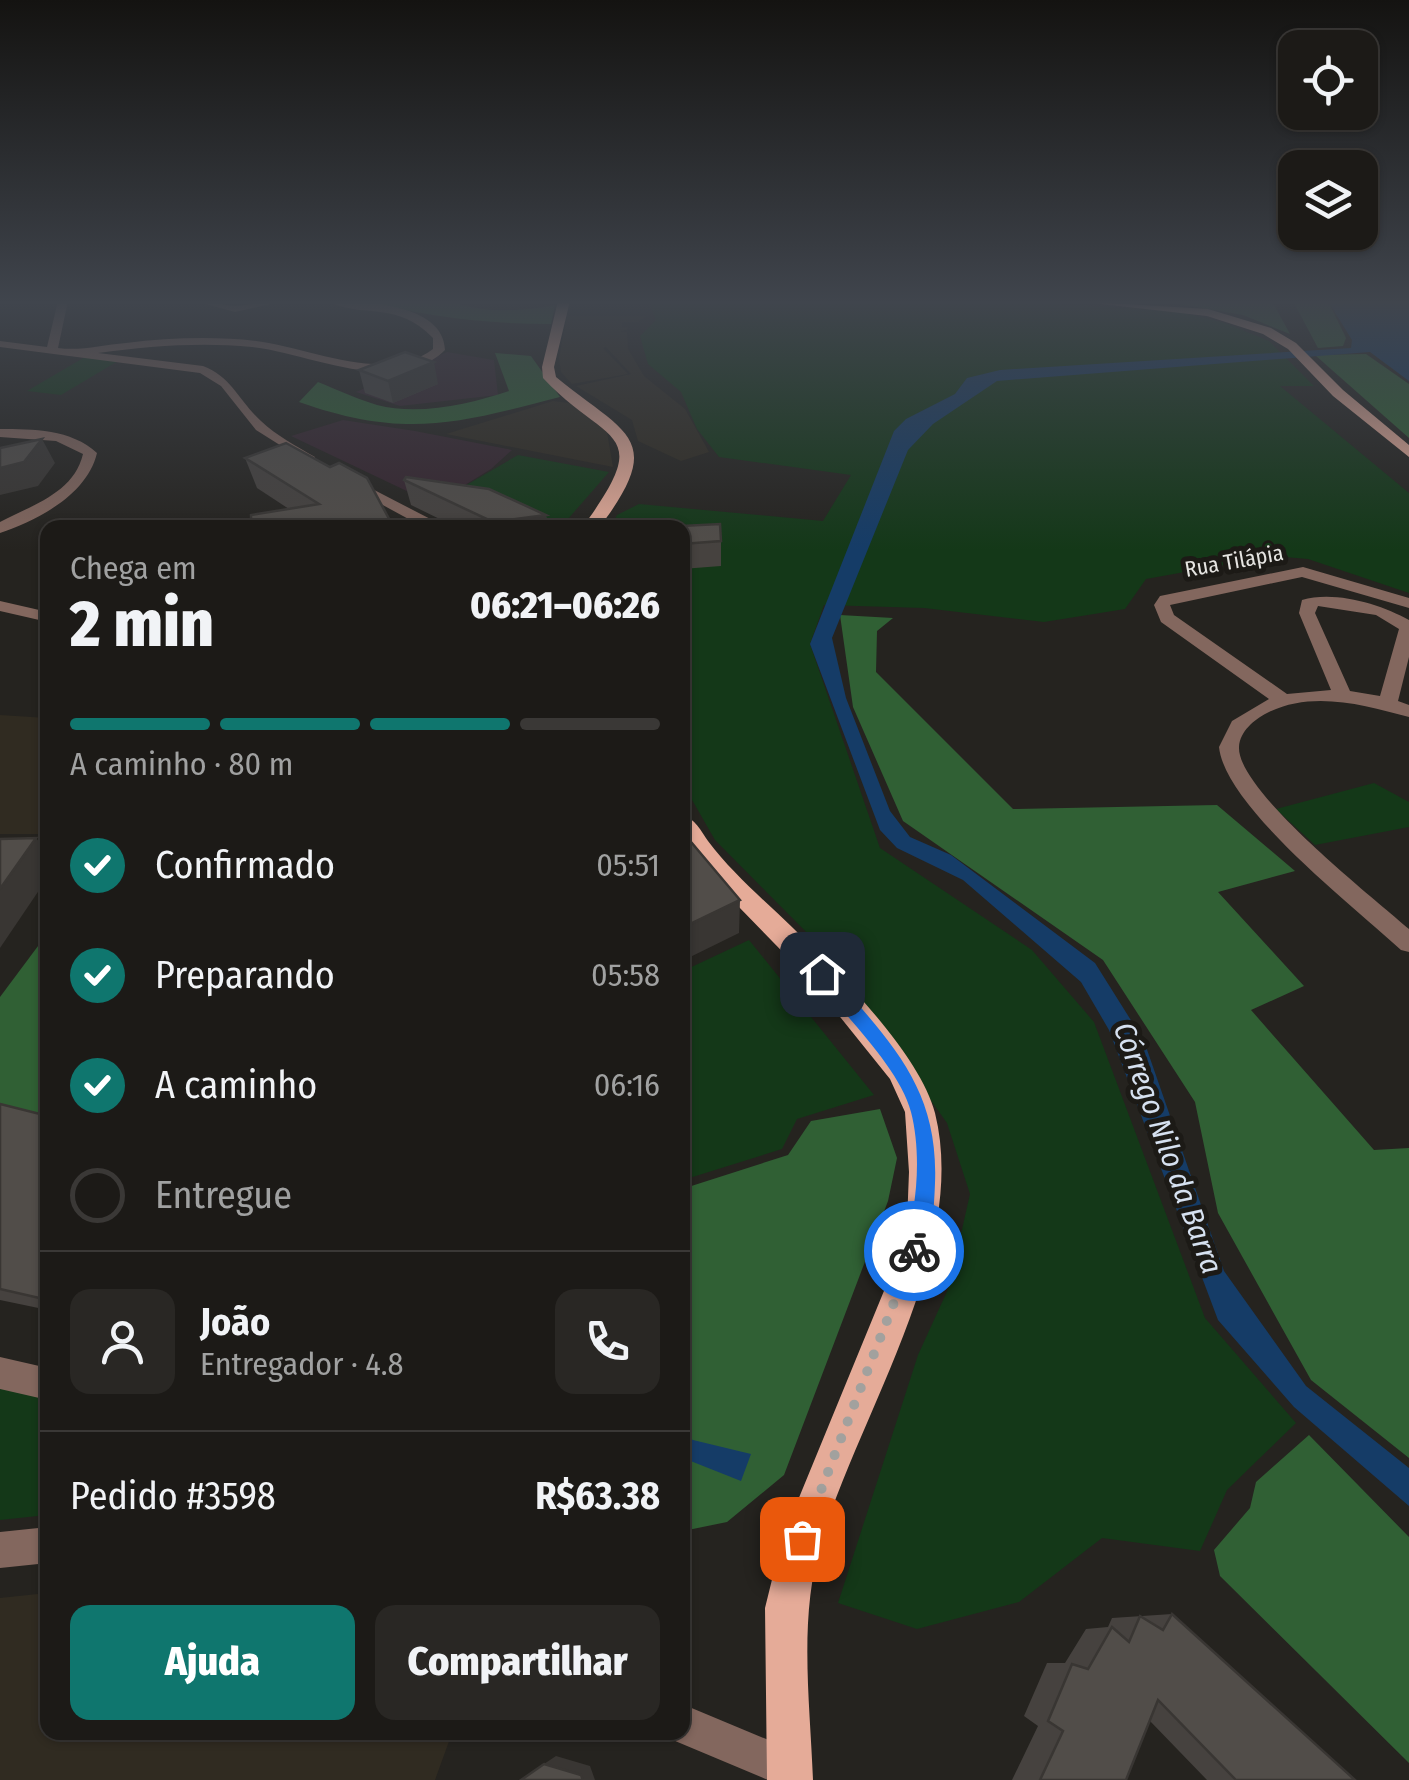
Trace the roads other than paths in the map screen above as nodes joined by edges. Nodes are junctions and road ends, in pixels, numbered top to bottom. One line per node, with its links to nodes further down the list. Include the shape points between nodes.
1 (228, 384): 6 (street, via 268,433)
2 (558, 384): 9 (main road, via 614,427 629,451 631,462)
3 (1329, 384): 5 (main road)
4 (0, 433): 10 (street, via 51,435 90,453 85,473 71,487)
5 (1409, 452)
6 (328, 470)
7 (345, 479): 8 (street)
8 (422, 520)
9 (596, 520)
10 (0, 528)
11 (1409, 603): 15 (street, Rua Tilápia, via 1304,572 1166,599 1167,618)
12 (0, 606): 13 (street)
13 (40, 616)
14 (1343, 696): 15 (street); 16 (street); 16 (street, via 1307,613 1317,600 1381,611 1408,627)
15 (1282, 700): 19 (street, via 1249,713 1232,736 1229,754 1243,783)
16 (1388, 703): 17 (street)
17 (1409, 710)
18 (690, 833): 25 (main road, via 822,974 900,1070 920,1112 923,1224 802,1539 786,1608)
19 (1409, 942)
20 (0, 1374): 21 (street)
21 (40, 1382)
22 (40, 1546): 23 (street)
23 (0, 1550)
24 (690, 1728): 25 (street)
25 (789, 1774)

